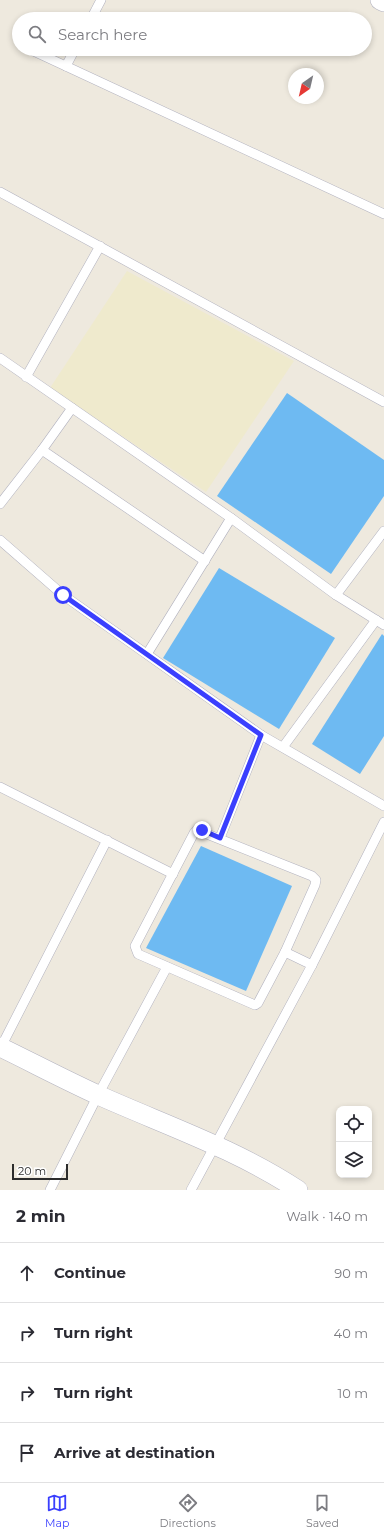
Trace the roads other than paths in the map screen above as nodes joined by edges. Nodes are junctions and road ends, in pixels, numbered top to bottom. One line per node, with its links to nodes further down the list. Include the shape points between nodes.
1 (101, 0): 4 (lane)
2 (380, 0): 3 (street)
3 (384, 2)
4 (95, 12)
5 (44, 56): 7 (lane)
6 (71, 56): 7 (lane)
7 (66, 66): 9 (lane)
8 (0, 192): 10 (lane)
9 (384, 214)
10 (100, 246): 12 (lane); 13 (lane)
11 (0, 358): 12 (lane)
12 (26, 377): 14 (lane)
13 (384, 402)
14 (72, 408): 15 (lane); 17 (lane)
15 (42, 450): 16 (lane); 20 (lane)
16 (0, 504)
17 (231, 518): 20 (lane); 21 (lane)
18 (384, 531): 21 (lane)
19 (0, 540): 24 (lane, via 63,595)
20 (205, 561): 24 (lane)
21 (336, 595): 22 (lane)
22 (376, 620): 23 (lane); 26 (lane)
23 (384, 625)
24 (147, 654): 25 (lane)
25 (261, 735): 26 (lane); 30 (lane)
26 (283, 747): 28 (lane)
27 (0, 787): 31 (lane)
28 (384, 806)
29 (384, 822): 34 (lane)
30 (220, 838): 32 (lane, via 197,830); 33 (lane, via 312,876 316,880)
31 (107, 840): 32 (lane); 36 (lane)
32 (173, 874): 35 (lane, via 135,946 138,954)
33 (285, 952): 34 (lane); 35 (lane, via 256,1005)
34 (312, 965): 38 (lane)
35 (167, 967): 37 (lane)
36 (0, 1048): 37 (street)
37 (98, 1095): 38 (street); 39 (lane)
38 (216, 1145): 40 (lane); 41 (street)
39 (50, 1190)
40 (191, 1190)
41 (298, 1190)

